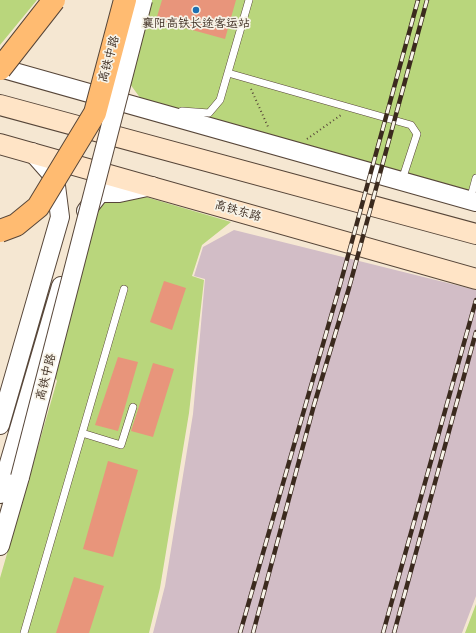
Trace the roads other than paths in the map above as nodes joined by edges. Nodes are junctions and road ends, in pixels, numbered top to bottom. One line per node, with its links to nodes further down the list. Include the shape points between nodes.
1 (54, 0): 5 (highway, bridge)
2 (125, 0): 6 (highway, 高铁中路, bridge)
3 (143, 0): 6 (street, 高铁中路, bridge)
4 (249, 0): 8 (lane)
5 (0, 68): 9 (street)
6 (115, 70): 18 (highway, 高铁中路, bridge, via 95,113 38,207 16,225); 26 (street, 高铁中路, bridge, via 20,477)
7 (0, 72): 9 (street)
8 (228, 73): 11 (lane, via 220,100 208,113); 15 (lane, via 412,125 417,134)
9 (23, 74): 11 (street)
10 (0, 105): 19 (main road)
11 (139, 107): 15 (street)
12 (0, 144): 13 (main road, 高铁东路)
13 (32, 152): 16 (main road, 高铁东路); 23 (street, via 55,178 60,216)
14 (476, 178): 17 (lane)
15 (402, 181): 17 (street)
16 (152, 186): 20 (main road, 高铁东路); 25 (street, 高铁中路, via 119,193 100,193 81,218)
17 (473, 201)
18 (0, 231)
19 (476, 234)
20 (476, 279)
21 (124, 289): 24 (lane)
22 (133, 407): 24 (lane, via 121,445)
23 (0, 425)
24 (82, 434): 27 (lane)
25 (0, 494)
26 (0, 546)
27 (24, 633)

